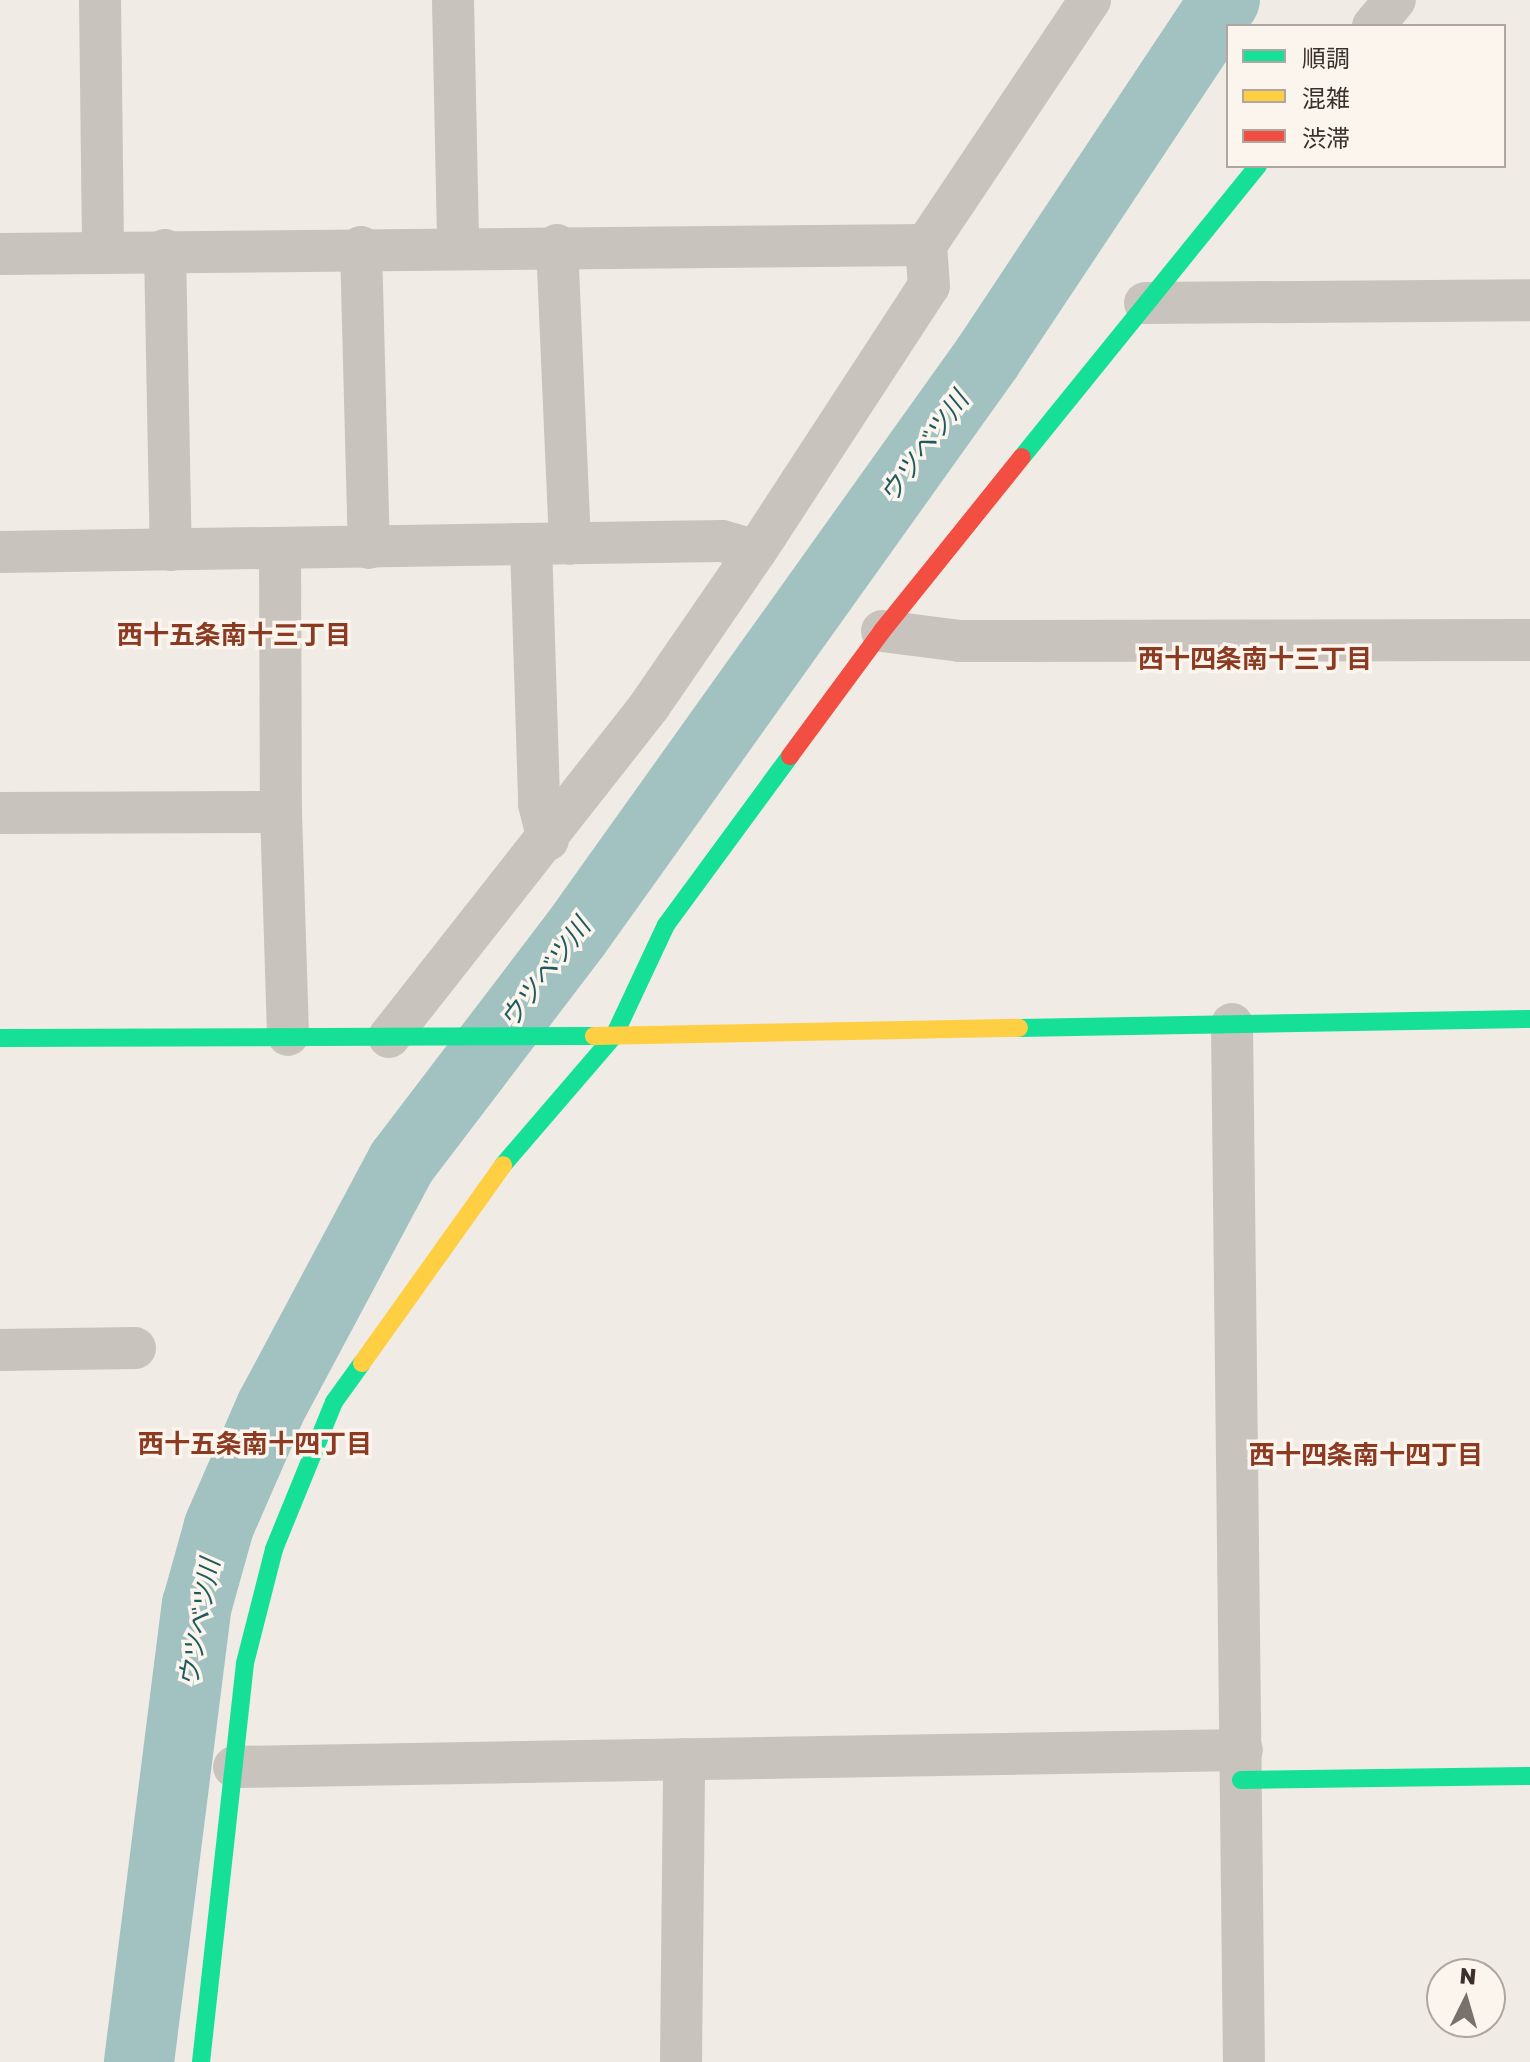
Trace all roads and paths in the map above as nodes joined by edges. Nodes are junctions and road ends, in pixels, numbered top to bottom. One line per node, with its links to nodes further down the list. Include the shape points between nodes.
1 (100, 0): 12 (street)
2 (453, 0): 9 (street)
3 (1090, 0): 8 (street)
4 (1395, 0): 5 (street)
5 (1375, 24)
6 (1256, 168): 15 (street)
7 (557, 245): 8 (street); 9 (street); 16 (street)
8 (926, 245): 20 (street, via 929,286)
9 (458, 246): 10 (street)
10 (361, 247): 11 (street); 17 (street)
11 (165, 250): 12 (street); 19 (street)
12 (103, 251): 13 (street)
13 (0, 254)
14 (1530, 300): 15 (street)
15 (1145, 303): 22 (street)
16 (550, 544): 17 (street); 20 (street, via 722,541); 26 (street, via 539,804)
17 (369, 548): 18 (street)
18 (280, 549): 19 (street); 24 (street)
19 (171, 550): 21 (street)
20 (756, 551): 26 (street)
21 (0, 552)
22 (882, 631): 23 (street, via 960,641); 30 (street, via 666,925)
23 (1530, 640)
24 (281, 812): 25 (street); 29 (street)
25 (0, 813)
26 (548, 840): 31 (street, via 431,978)
27 (1530, 1019): 28 (street)
28 (1232, 1024): 30 (street); 36 (street)
29 (288, 1035): 31 (street); 32 (street)
30 (614, 1036): 31 (street); 37 (street, via 513,1150 334,1402 274,1549 245,1663)
31 (407, 1037)
32 (0, 1038)
33 (135, 1348): 34 (street)
34 (0, 1350)
35 (684, 1759): 36 (street); 37 (street); 40 (street)
36 (1241, 1765): 38 (street); 41 (street)
37 (234, 1767): 39 (street)
38 (1530, 1776)
39 (201, 2062)
40 (681, 2062)
41 (1244, 2062)

